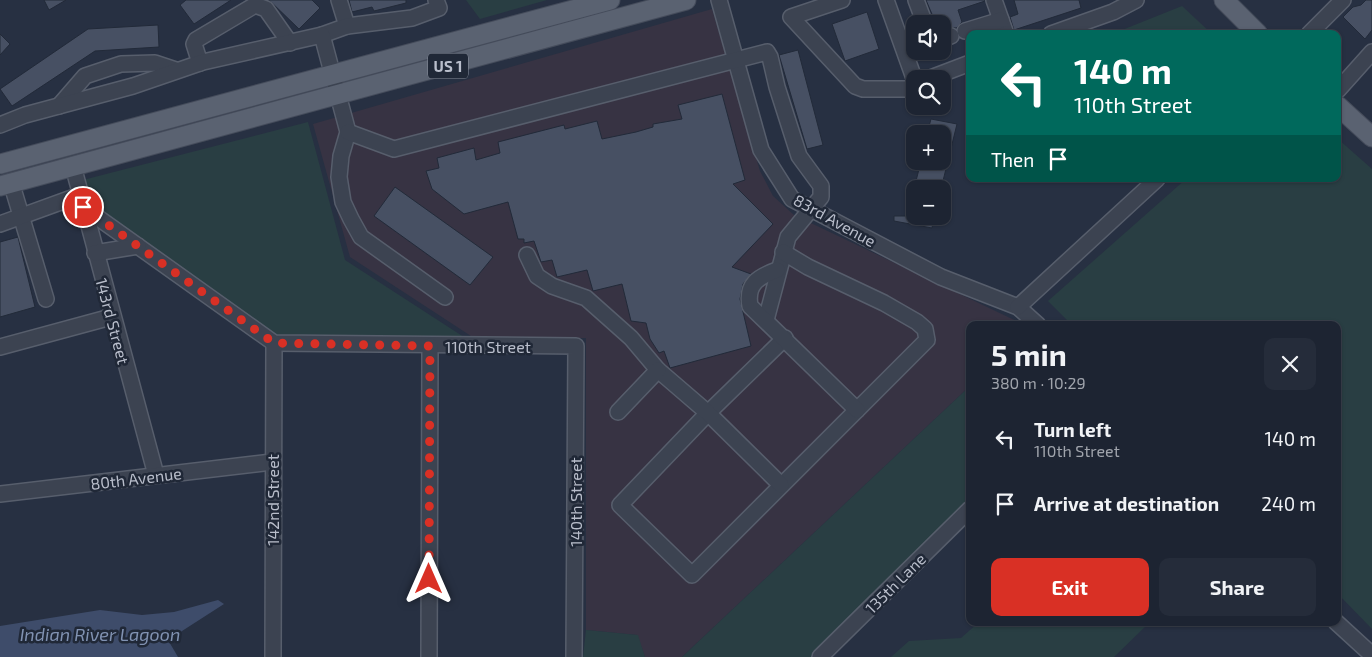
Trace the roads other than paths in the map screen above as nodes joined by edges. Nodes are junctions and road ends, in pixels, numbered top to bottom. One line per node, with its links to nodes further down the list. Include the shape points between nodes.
1 (340, 0): 15 (street)
2 (436, 0): 15 (street, via 439,8 412,18)
3 (610, 0): 32 (main road, US 1)
4 (686, 0): 35 (main road, US 1)
5 (719, 0): 26 (street, 83rd Avenue)
6 (842, 0): 34 (street, via 791,17 855,86)
7 (886, 0): 30 (street)
8 (916, 0): 14 (street)
9 (994, 0): 16 (street)
10 (1136, 0): 13 (street)
11 (1224, 0): 19 (main road)
12 (1343, 0): 20 (street)
13 (1110, 6): 18 (street)
14 (922, 15)
15 (347, 26): 23 (street)
16 (1004, 27): 17 (street)
17 (985, 30)
18 (1059, 30)
19 (1254, 30)
20 (1313, 30)
21 (966, 33): 22 (street)
22 (953, 35)
23 (322, 36): 24 (street); 32 (street)
24 (290, 42): 27 (street); 27 (street, via 266,9 255,5 196,40 194,44)
25 (1372, 52): 33 (street)
26 (736, 61): 39 (street, via 394,149); 46 (street, 83rd Avenue, via 761,150 792,199); 46 (street, via 767,52 770,57 799,156 821,186 821,197)
27 (200, 63): 29 (street)
28 (966, 65): 31 (street)
29 (176, 70): 36 (street, via 133,86); 36 (street, via 155,63 121,64 85,76)
30 (911, 70)
31 (951, 70)
32 (332, 75): 35 (street); 41 (main road, US 1)
33 (1341, 87)
34 (906, 89)
35 (337, 95): 39 (street); 42 (main road, US 1)
36 (59, 106): 38 (street)
37 (1341, 109): 40 (main road)
38 (0, 125)
39 (348, 132): 54 (street, via 339,177 343,202 361,237)
40 (1372, 137)
41 (0, 164)
42 (72, 166): 44 (main road, US 1); 45 (street, 143rd Street)
43 (1154, 182): 56 (street)
44 (6, 184): 47 (street)
45 (81, 201): 47 (street, via 38,209); 49 (street); 51 (street, 143rd Street)
46 (812, 210): 50 (street, via 788,237); 56 (street, 83rd Avenue, via 941,277)
47 (22, 218): 48 (street); 55 (street)
48 (0, 224)
49 (138, 246): 51 (street); 61 (street)
50 (783, 252): 53 (street); 66 (street, via 808,268 884,303 925,329 927,340)
51 (95, 253): 57 (street, 143rd Street)
52 (527, 255): 65 (street, via 537,276 552,286 586,298 631,338)
53 (777, 270): 58 (street); 58 (street, via 763,275 749,288 750,306)
54 (445, 297)
55 (46, 299)
56 (1018, 307): 59 (street, 83rd Avenue)
57 (112, 317): 62 (street); 70 (street, 143rd Street)
58 (766, 320): 60 (street)
59 (1034, 321)
60 (785, 338): 66 (street); 68 (street)
61 (274, 343): 63 (street, 110th Street); 69 (street, 142nd Street)
62 (0, 346)
63 (430, 346): 64 (street, 110th Street); 77 (street)
64 (576, 346): 78 (street, 140th Street)
65 (658, 370): 67 (street); 68 (street)
66 (857, 410): 71 (street)
67 (618, 412)
68 (708, 412): 71 (street); 71 (street, via 620,505 692,575)
69 (272, 462): 70 (street, 80th Avenue); 76 (street, 142nd Street)
70 (156, 476): 72 (street, 80th Avenue)
71 (782, 485)
72 (0, 494)
73 (966, 514): 79 (street, 135th Lane)
74 (1340, 626): 75 (street)
75 (1372, 655)
76 (273, 657)
77 (429, 657)
78 (574, 657)
79 (820, 657)

